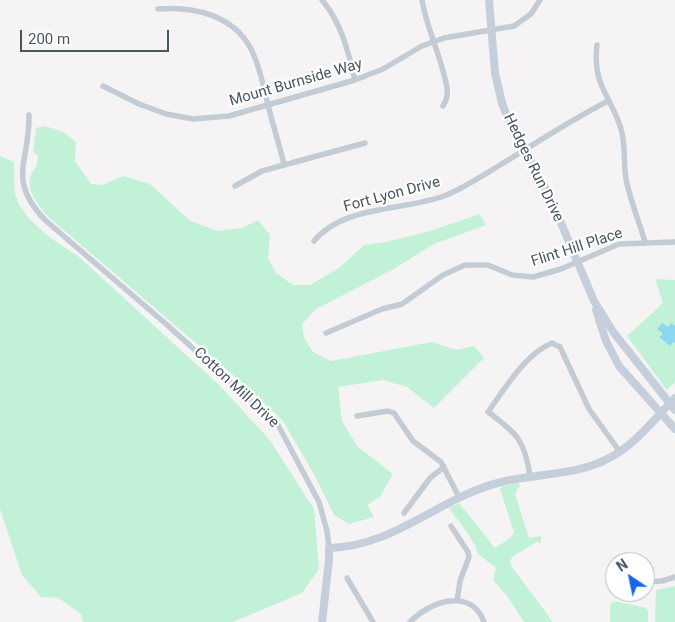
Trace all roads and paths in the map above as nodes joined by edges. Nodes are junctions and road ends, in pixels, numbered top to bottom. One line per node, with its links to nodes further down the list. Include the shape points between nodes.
1 (322, 0): 9 (street, via 344,36)
2 (422, 0): 7 (street)
3 (489, 0): 6 (street, Hedges Run Drive)
4 (540, 0): 6 (street, Mount Burnside Way, via 531,14 520,22)
5 (158, 9): 12 (street, via 201,11 234,28 254,55)
6 (492, 30): 7 (street, Mount Burnside Way); 16 (street, Hedges Run Drive, via 495,73 502,103)
7 (432, 42): 9 (street, Mount Burnside Way); 13 (street, via 447,88)
8 (597, 45): 11 (street, via 597,73)
9 (356, 80): 12 (street, Mount Burnside Way)
10 (104, 86): 12 (street, Mount Burnside Way, via 152,110 185,118 216,118)
11 (608, 102): 16 (street, Fort Lyon Drive); 20 (street, via 621,128 628,185)
12 (268, 105): 17 (street)
13 (443, 106)
14 (29, 115): 35 (street, Cotton Mill Drive, via 22,175 30,203 45,220 278,426 320,502)
15 (365, 143): 17 (street)
16 (524, 150): 19 (street, Fort Lyon Drive, via 457,190 429,200 354,216 328,226); 22 (street, Hedges Run Drive, via 550,197)
17 (284, 164): 18 (street, via 262,171)
18 (235, 186)
19 (314, 241)
20 (645, 242): 21 (street, Flint Hill Place); 22 (street, Flint Hill Place, via 619,244)
21 (675, 242)
22 (578, 263): 23 (street, Hedges Run Drive); 24 (street, Flint Hill Place, via 541,276 527,277 488,265 465,265 443,275 402,304)
23 (594, 301): 25 (street, Hedges Run Drive, via 614,334); 26 (street, Hedges Run Drive, via 613,355)
24 (326, 333)
25 (673, 404): 26 (street)
26 (660, 413): 28 (street, Hedges Run Drive); 29 (street)
27 (357, 416): 30 (street, via 388,411 394,414 413,441)
28 (675, 429)
29 (620, 452): 31 (street, via 589,467); 31 (street, via 589,409 560,347 552,343 522,368 488,412 518,437 525,451)
30 (444, 467): 32 (street); 33 (street, via 430,478)
31 (530, 476): 32 (street, via 486,486)
32 (459, 497): 35 (street, via 383,538)
33 (404, 513)
34 (450, 526): 39 (street, via 470,557 460,581)
35 (329, 548): 40 (street)
36 (675, 577): 38 (street)
37 (347, 578): 41 (street)
38 (655, 581)
39 (457, 601): 42 (street, via 435,605); 43 (street, via 472,606)
40 (322, 622)
41 (373, 622)
42 (410, 622)
43 (484, 622)

